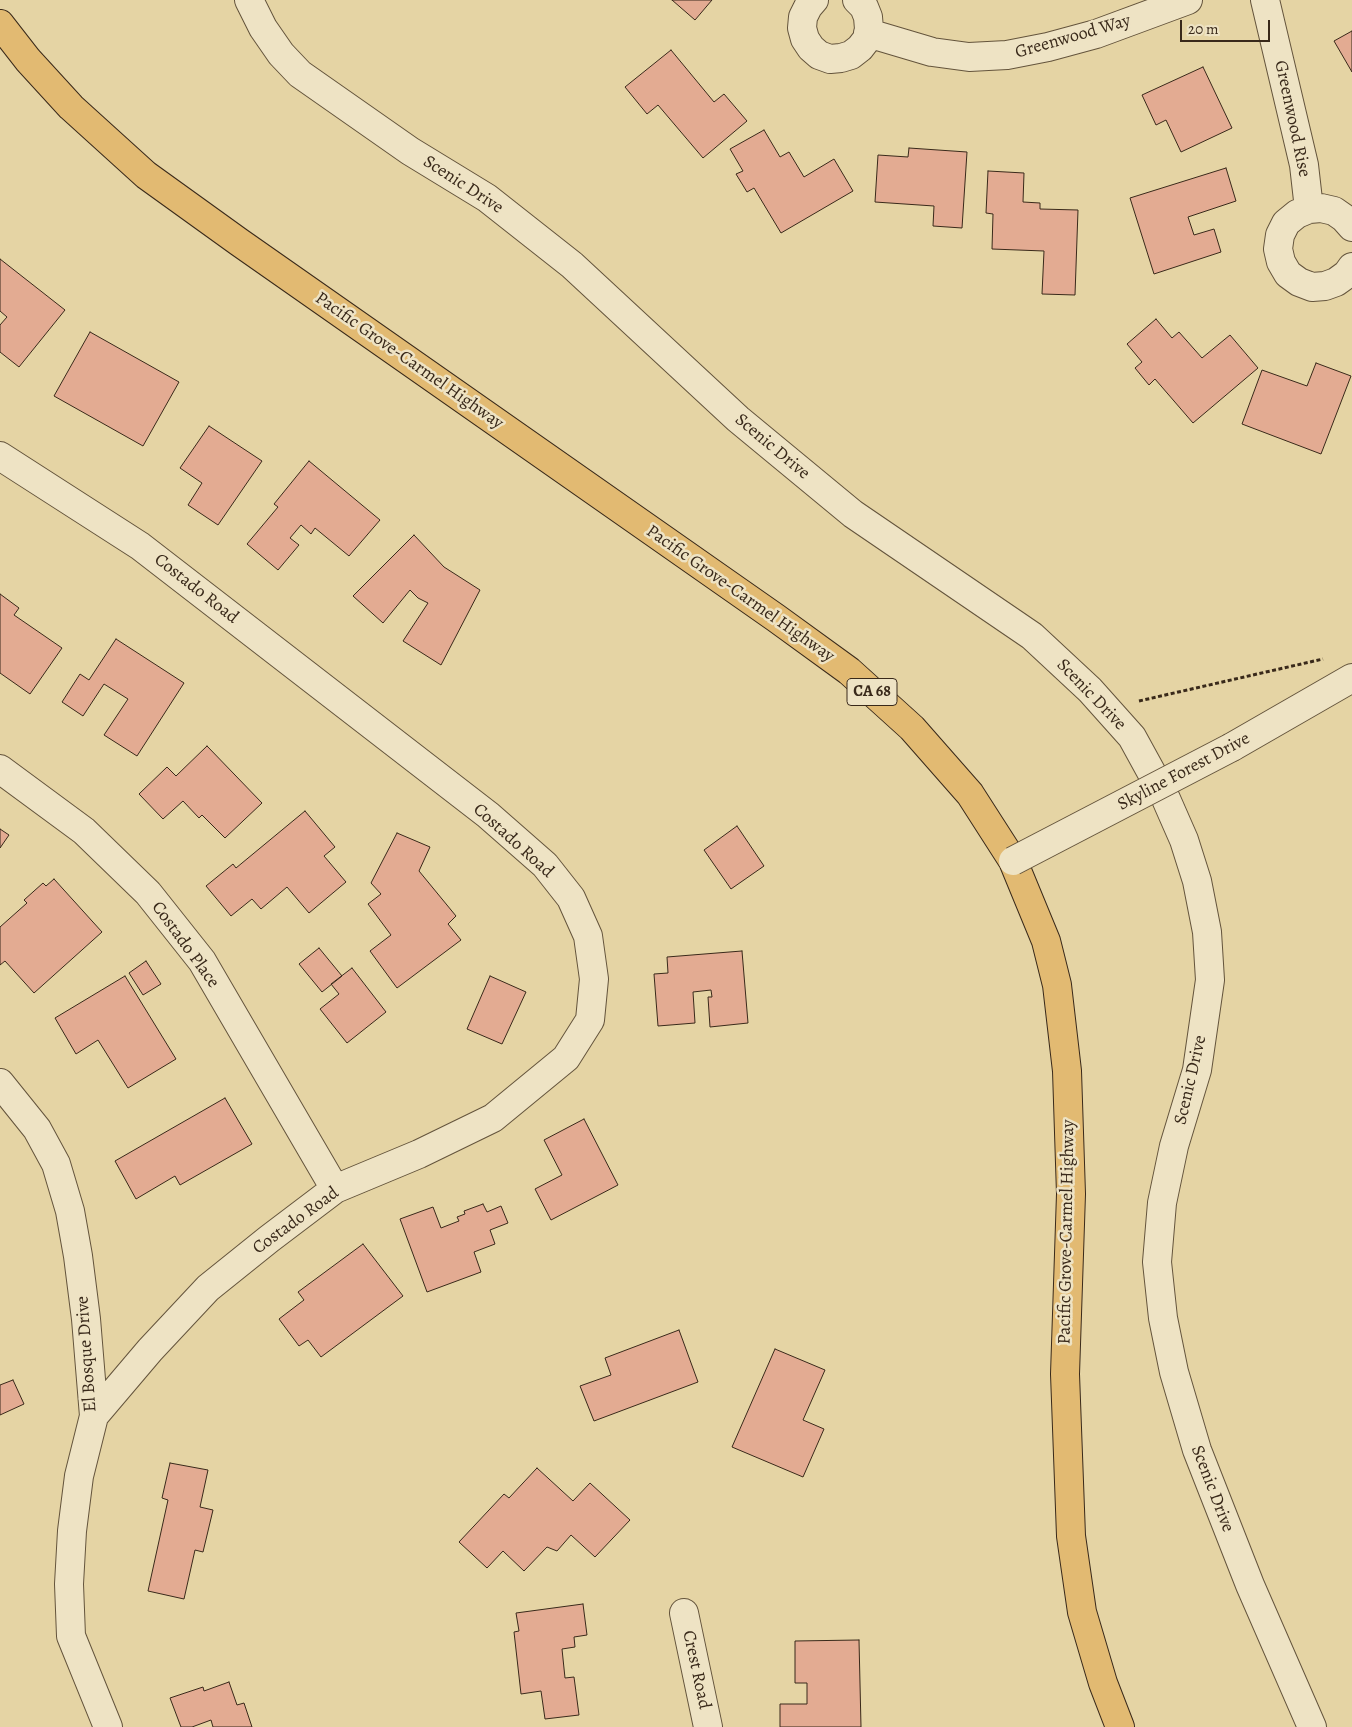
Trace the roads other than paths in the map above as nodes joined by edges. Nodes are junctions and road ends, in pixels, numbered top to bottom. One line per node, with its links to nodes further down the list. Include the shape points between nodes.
1 (249, 0): 22 (street, Scenic Drive, via 263,28 300,74 410,151 486,198 572,265 753,432 853,514 1032,636 1090,690 1132,738 1166,799 1197,880 1210,980 1197,1070 1174,1146 1162,1203 1157,1262 1163,1318 1174,1372 1197,1450 1250,1585)
2 (814, 0): 7 (street, via 803,17 802,28 805,39 819,55 830,59 851,55 860,48)
3 (857, 0): 7 (street, via 868,17)
4 (1188, 0): 7 (street, Greenwood Way, via 1096,34 1007,55 969,57 932,52)
5 (1265, 0): 8 (street, Greenwood Rise, via 1304,165)
6 (0, 24): 14 (main road, Pacific Grove-Carmel Highway / CA 68, via 71,107 146,175 849,671 912,728 970,794)
7 (868, 33)
8 (1309, 209): 9 (street, via 1334,211); 10 (street, via 1286,223 1280,235 1278,249 1288,274 1299,282 1325,286 1336,282)
9 (1352, 227)
10 (1352, 267)
11 (0, 456): 16 (street, Costado Road, via 140,546 488,815 545,865 571,898 588,936 594,979 590,1020 566,1058 493,1118)
12 (1352, 678): 14 (street, Skyline Forest Drive, bridge, via 1232,747)
13 (0, 769): 16 (street, Costado Place, via 84,831 154,901 202,961)
14 (1013, 861): 21 (main road, Pacific Grove-Carmel Highway / CA 68, via 1046,941 1057,985 1067,1072 1071,1194 1065,1374 1070,1536 1082,1612)
15 (0, 1083): 17 (street, El Bosque Drive, via 37,1130 56,1164 70,1211 86,1319)
16 (335, 1190): 17 (street, Costado Road, via 208,1288)
17 (94, 1416): 19 (street, El Bosque Drive, via 79,1476 72,1531 71,1636)
18 (684, 1613): 20 (street, Crest Road)
19 (108, 1727)
20 (708, 1727)
21 (1120, 1727)
22 (1312, 1727)

